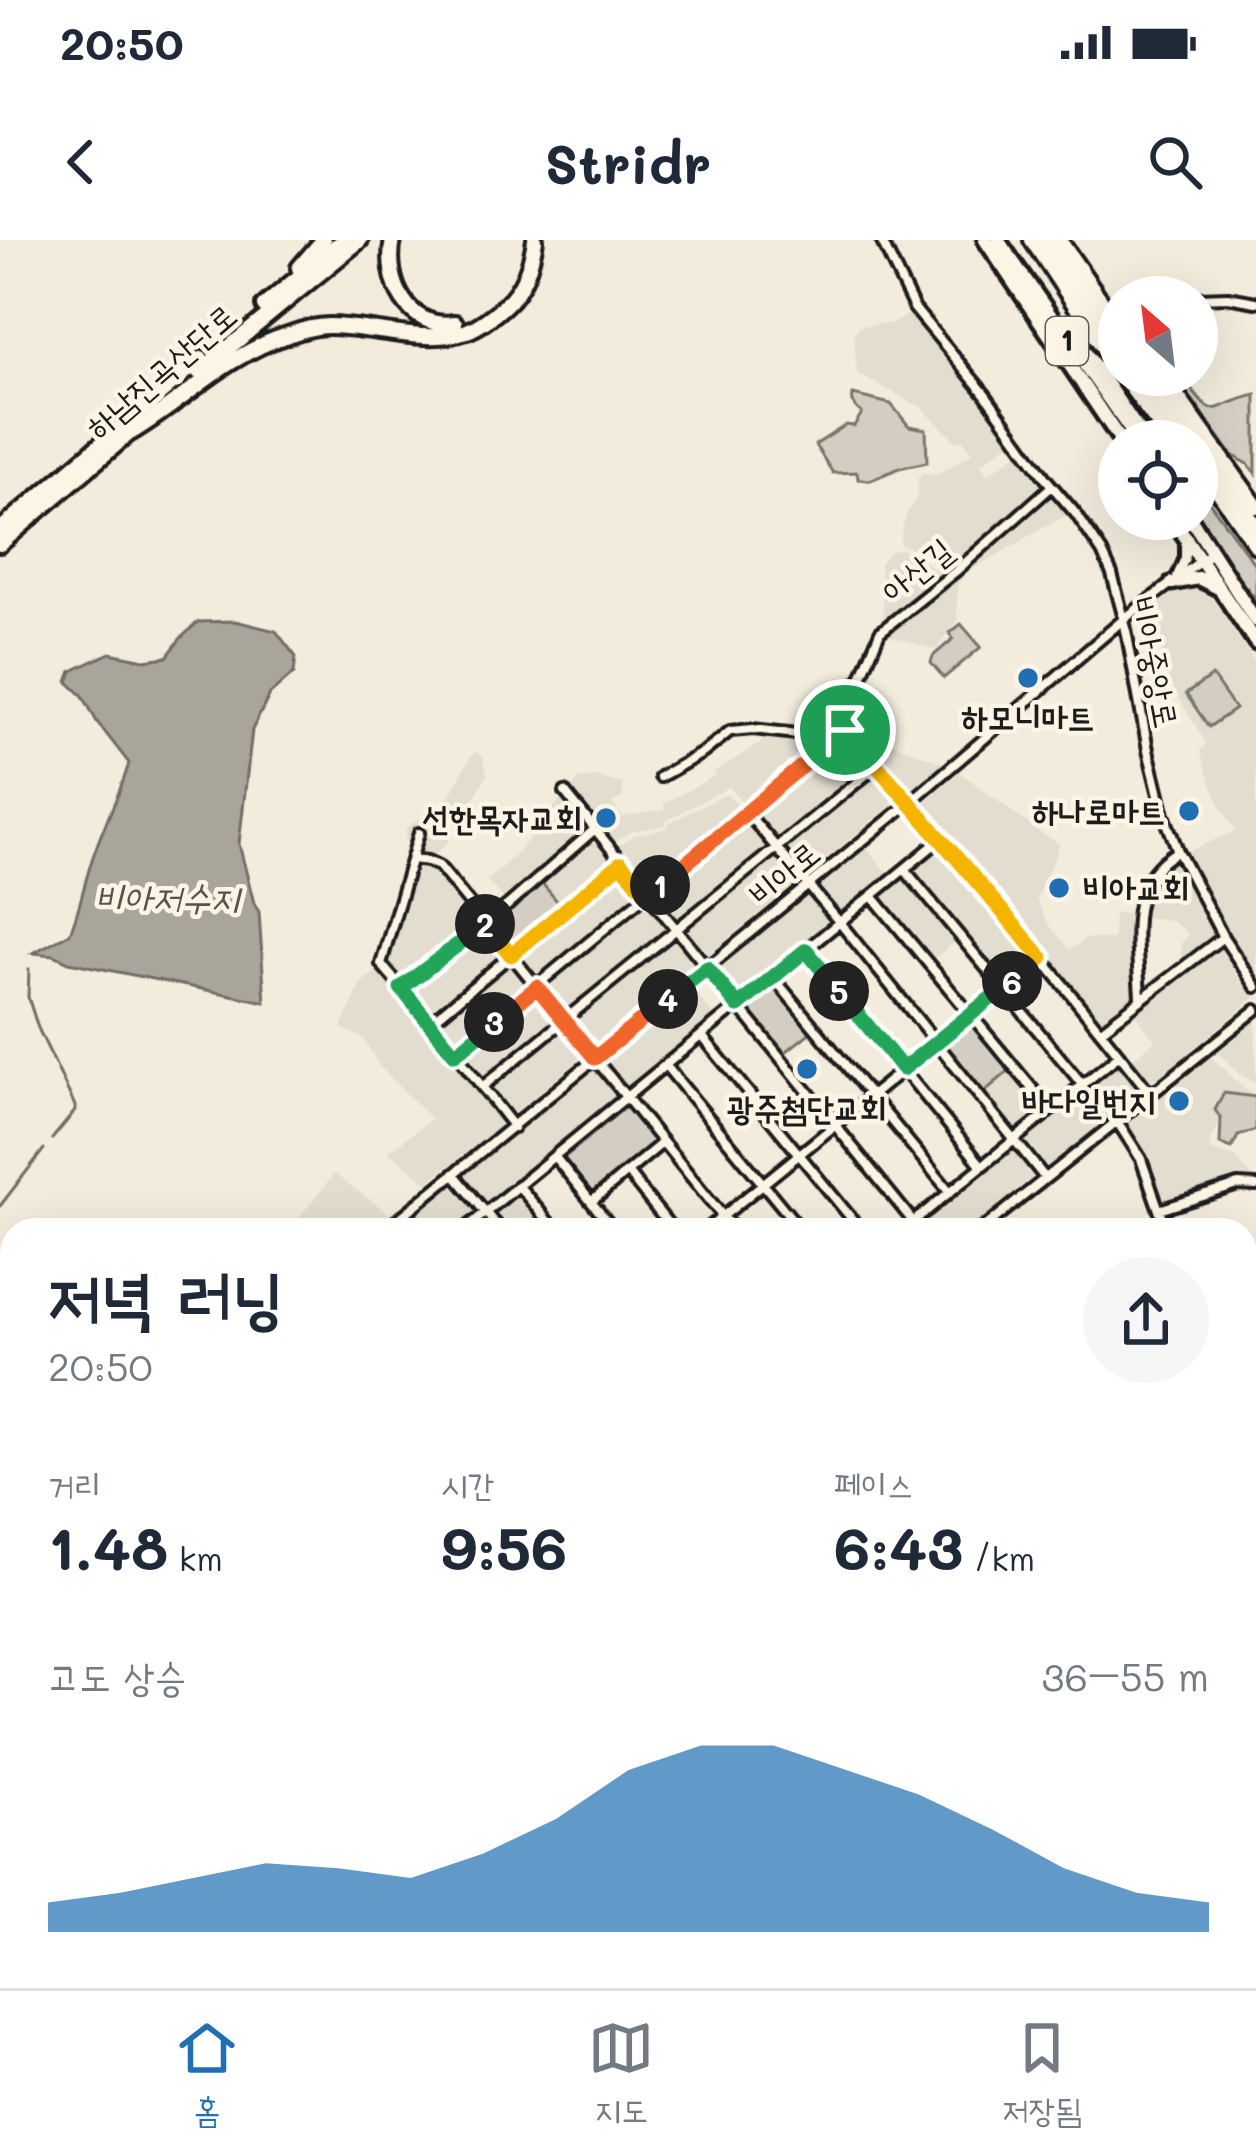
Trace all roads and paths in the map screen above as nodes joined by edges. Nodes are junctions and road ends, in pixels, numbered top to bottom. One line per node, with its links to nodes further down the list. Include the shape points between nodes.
1 (323, 240): 14 (highway)
2 (343, 240): 14 (highway, 하남진곡산단로)
3 (359, 240): 23 (highway, 하남진곡산단로)
4 (392, 240): 5 (highway, via 392,280 403,300 441,325 488,311 508,292)
5 (531, 240): 23 (highway, via 515,296 466,331 326,326 292,333 221,366)
6 (881, 240): 25 (street, 비아중앙로, via 914,308)
7 (985, 240): 20 (main road, 1)
8 (998, 240): 21 (main road, 1)
9 (1032, 240): 18 (highway)
10 (1045, 240): 16 (highway)
11 (1060, 240): 12 (highway)
12 (1098, 294)
13 (1218, 297): 15 (street)
14 (272, 300): 31 (highway, 하남진곡산단로)
15 (1256, 302)
16 (1098, 317)
17 (1075, 325): 22 (street)
18 (1098, 340)
19 (1177, 396): 28 (highway)
20 (1107, 420)
21 (1123, 420)
22 (1134, 420)
23 (130, 433): 35 (highway, 하남진곡산단로)
24 (1218, 472): 30 (highway)
25 (1052, 486): 40 (street, 비아중앙로, via 1102,552); 43 (street, 아산길, via 880,632)
26 (1218, 490): 29 (highway)
27 (1218, 495): 29 (highway)
28 (1256, 506)
29 (1232, 510): 36 (highway)
30 (1256, 527)
31 (0, 530)
32 (1185, 540): 38 (street, via 1184,565)
33 (1188, 540): 37 (main road)
34 (1199, 540): 37 (main road)
35 (0, 544)
36 (1256, 545)
37 (1206, 557): 38 (street, 비아로); 39 (main road); 41 (main road)
38 (1172, 583): 39 (main road, via 1198,578); 40 (street, 비아로)
39 (1220, 589): 42 (main road)
40 (1124, 619): 47 (street, 비아로); 53 (street, 비아중앙로, via 1150,758)
41 (1256, 621)
42 (1256, 643)
43 (845, 730): 44 (street); 45 (street, via 730,731); 48 (street)
44 (877, 766): 47 (street); 52 (street)
45 (660, 777)
46 (565, 792): 49 (street)
47 (910, 803): 51 (street); 57 (street, 비아로)
48 (746, 813): 52 (street); 58 (street)
49 (595, 830): 55 (street); 60 (street)
50 (419, 833): 54 (street)
51 (941, 839): 56 (street); 66 (street)
52 (776, 848): 57 (street); 62 (street)
53 (1178, 851): 63 (street, 비아중앙로); 73 (street, via 1155,867 1138,902)
54 (412, 859): 60 (street, via 439,866); 70 (street, via 381,964)
55 (621, 863): 58 (street); 65 (street)
56 (905, 870): 59 (street); 71 (street)
57 (807, 884): 61 (street); 67 (street, 비아로)
58 (648, 895): 62 (street); 69 (street)
59 (873, 897): 61 (street); 76 (street)
60 (484, 923): 65 (street); 70 (street)
61 (841, 924): 64 (street); 81 (street)
62 (676, 928): 67 (street); 77 (street)
63 (1223, 937): 72 (street, 비아중앙로); 73 (street)
64 (806, 950): 68 (street); 86 (street)
65 (511, 955): 69 (street); 78 (street)
66 (1042, 958): 71 (street); 79 (street)
67 (707, 968): 74 (street); 84 (street, 비아로)
68 (773, 977): 74 (street); 90 (street)
69 (537, 987): 77 (street); 82 (street)
70 (401, 988): 78 (street)
71 (1002, 988): 76 (street); 87 (street)
72 (1256, 988)
73 (1140, 998): 79 (street)
74 (738, 1006): 80 (street); 94 (street)
75 (1256, 1010): 89 (street)
76 (970, 1016): 81 (street); 92 (street)
77 (563, 1019): 84 (street); 88 (street)
78 (431, 1022): 82 (street)
79 (1100, 1031): 83 (street)
80 (701, 1036): 85 (street); 98 (street)
81 (935, 1043): 86 (street); 96 (street)
82 (455, 1054): 88 (street)
83 (1119, 1055): 87 (street); 89 (street)
84 (595, 1058): 91 (street); 95 (street, 비아로)
85 (666, 1066): 91 (street); 104 (street)
86 (903, 1069): 90 (street); 100 (street)
87 (1082, 1084): 92 (street)
88 (482, 1087): 95 (street)
89 (1151, 1094): 93 (street)
90 (869, 1096): 94 (street); 107 (street)
91 (627, 1097): 97 (street); 99 (street)
92 (1050, 1110): 96 (street)
93 (1117, 1120): 103 (street); 109 (street)
94 (835, 1124): 98 (street); 121 (street)
95 (514, 1126): 102 (street, 비아로)
96 (1015, 1138): 100 (street); 103 (street)
97 (662, 1143): 101 (street); 111 (street)
98 (798, 1154): 104 (street); 120 (street)
99 (554, 1156): 105 (street); 108 (street)
100 (982, 1166): 107 (street)
101 (627, 1172): 108 (street); 117 (street)
102 (454, 1174): 110 (street); 112 (street, 비아로)
103 (1045, 1178): 123 (street)
104 (762, 1183): 111 (street); 119 (street)
105 (518, 1185): 110 (street); 115 (street)
106 (1256, 1186): 109 (street)
107 (950, 1192): 122 (street)
108 (591, 1202): 116 (street)
109 (1160, 1210): 124 (street)
110 (485, 1212): 113 (street); 114 (street)
111 (722, 1216): 118 (street)
112 (400, 1218)
113 (478, 1218)
114 (490, 1218)
115 (545, 1218)
116 (604, 1218)
117 (663, 1218)
118 (720, 1218)
119 (791, 1218)
120 (851, 1218)
121 (911, 1218)
122 (925, 1218)
123 (996, 1218)
124 (1162, 1218)

